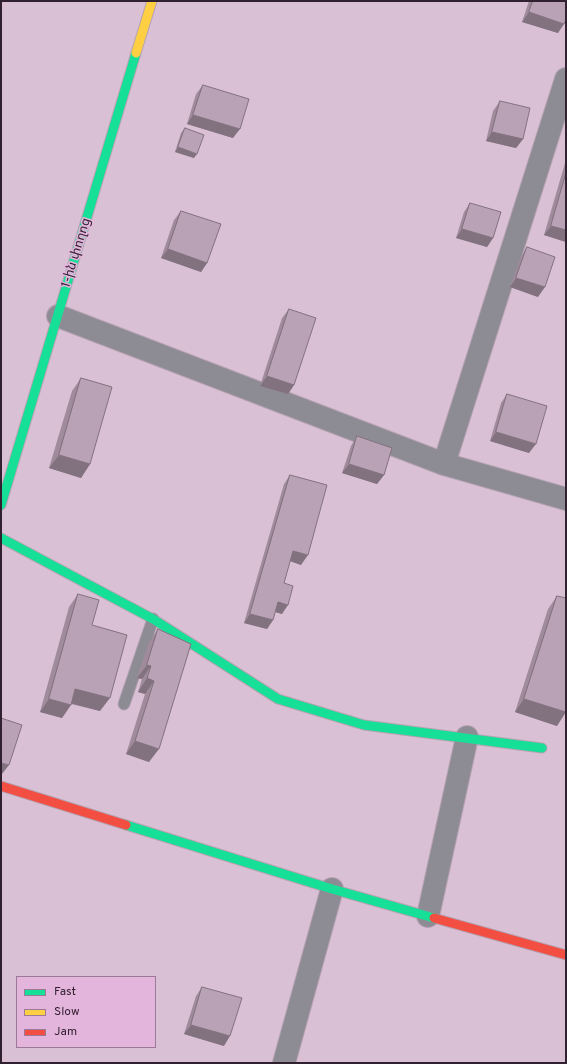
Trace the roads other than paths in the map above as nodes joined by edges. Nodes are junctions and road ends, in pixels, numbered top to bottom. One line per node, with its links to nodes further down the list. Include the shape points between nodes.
1 (152, 1): 3 (street, 1-ին փողոց)
2 (566, 79): 4 (street)
3 (58, 316): 4 (street); 6 (street, 1-ին փողոց)
4 (444, 464): 5 (street)
5 (566, 499)
6 (1, 505)
7 (1, 538): 8 (street)
8 (153, 619): 9 (lane); 10 (street, via 278,699 364,724)
9 (124, 704)
10 (467, 737): 11 (street); 14 (street)
11 (542, 748)
12 (1, 786): 13 (street)
13 (332, 889): 14 (street); 16 (street)
14 (428, 916): 15 (street)
15 (566, 955)
16 (284, 1063)

